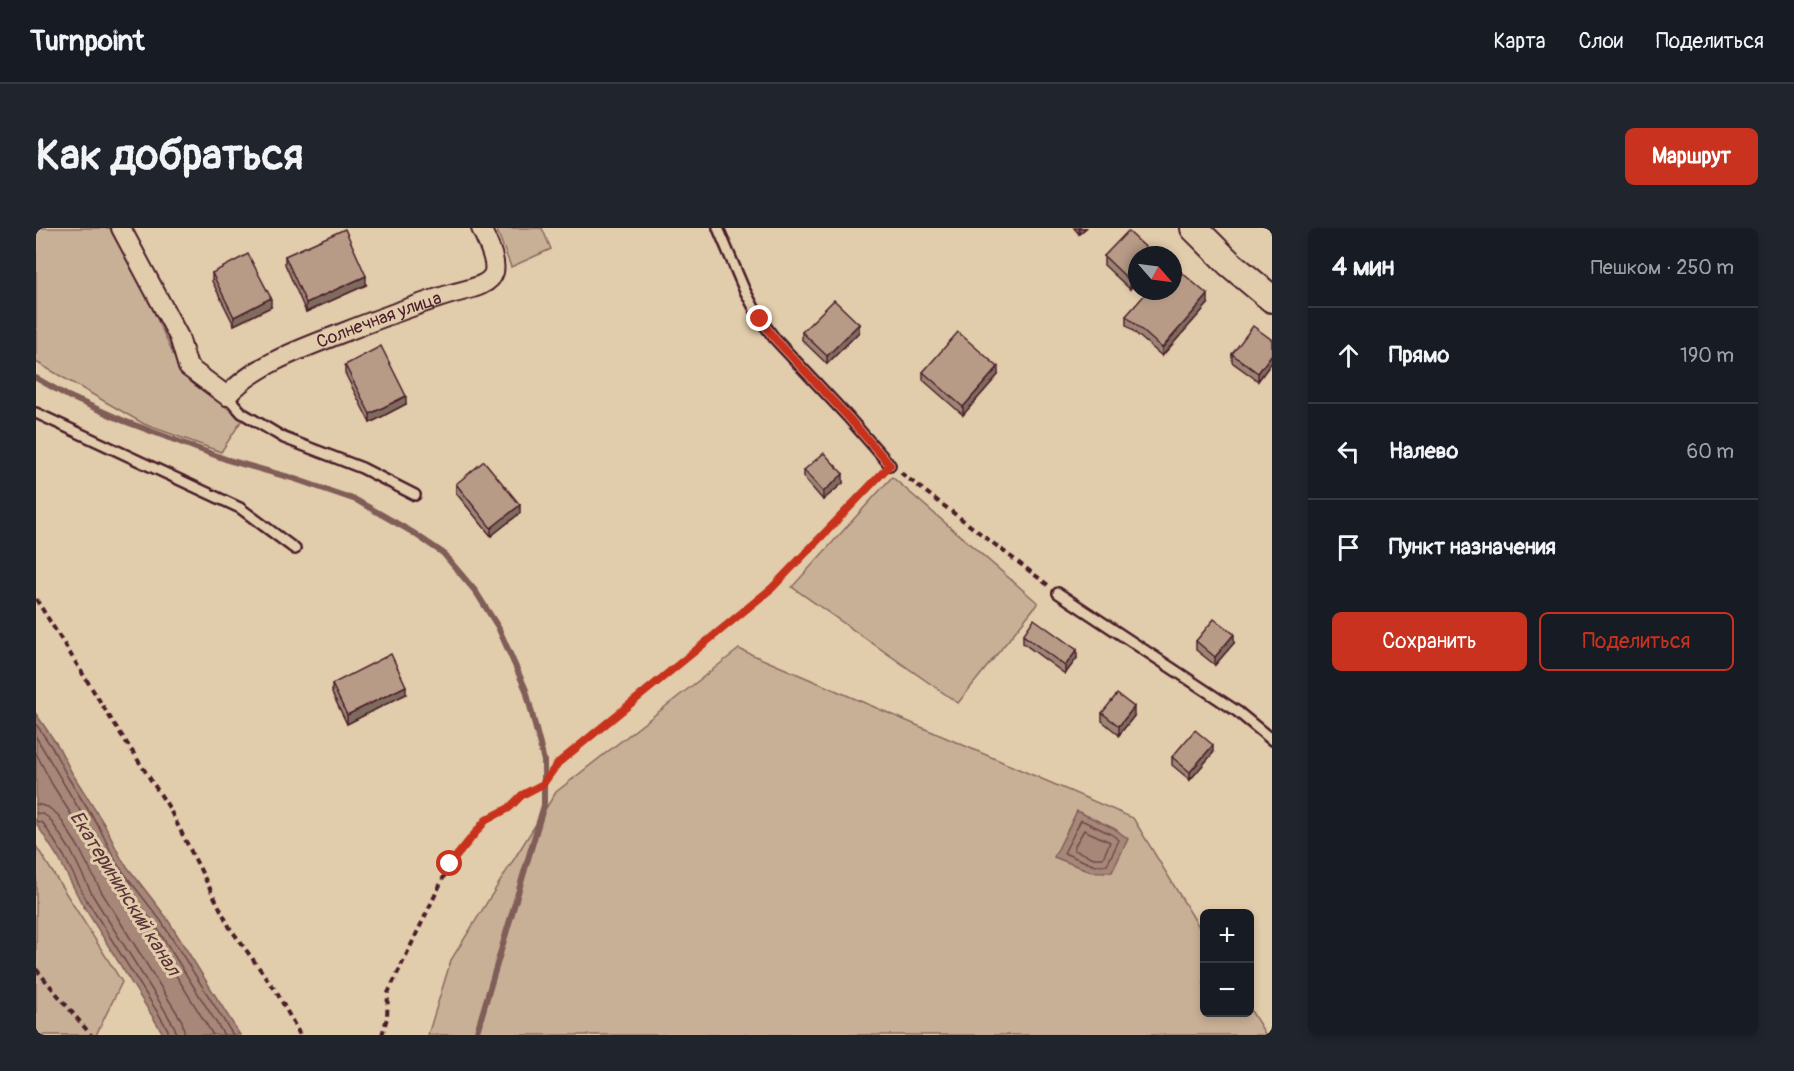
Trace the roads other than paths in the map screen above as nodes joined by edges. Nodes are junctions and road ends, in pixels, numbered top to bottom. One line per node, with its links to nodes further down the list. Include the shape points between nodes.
1 (121, 228): 6 (street, via 179,337 188,367)
2 (481, 228): 6 (street, Солнечная улица, via 494,263 494,273 487,282 414,305 286,355)
3 (718, 228): 8 (lane, via 760,319)
4 (1194, 228): 5 (main road)
5 (1272, 299)
6 (226, 396): 9 (lane, via 242,413 276,433 362,468)
7 (36, 413): 10 (lane, via 240,508)
8 (890, 465)
9 (415, 495)
10 (295, 549)
11 (1058, 592): 12 (lane, via 1238,712)
12 (1272, 740)

